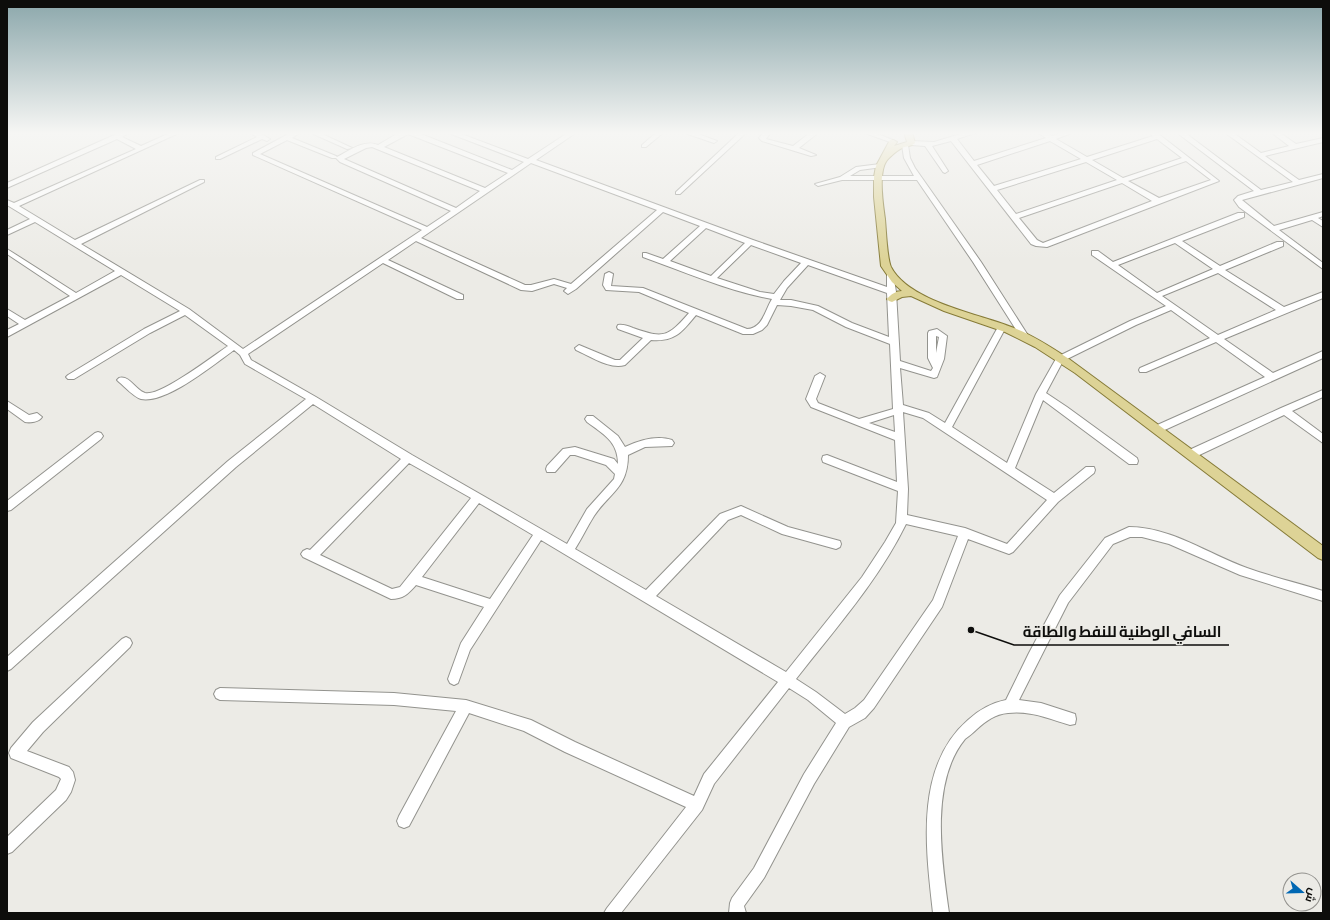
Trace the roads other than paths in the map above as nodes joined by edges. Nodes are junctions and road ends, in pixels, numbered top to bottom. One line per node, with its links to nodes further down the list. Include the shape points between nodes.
1 (32, 175): 26 (street)
2 (80, 175): 32 (street)
3 (303, 175): 43 (street)
4 (374, 175): 34 (street)
5 (447, 175): 28 (street)
6 (510, 175): 28 (street)
7 (566, 175): 33 (street)
8 (698, 175): 30 (street)
9 (847, 175): 20 (street)
10 (917, 175): 21 (street)
11 (982, 175): 27 (street)
12 (1035, 175): 27 (street)
13 (1111, 175): 23 (street)
14 (1140, 175): 23 (street)
15 (1208, 175): 31 (street, via 1216,181)
16 (1237, 175): 29 (street)
17 (1288, 175): 24 (street)
18 (1323, 176): 24 (street)
19 (878, 177): 20 (street); 21 (street); 61 (main road, via 883,244)
20 (842, 178): 25 (street)
21 (919, 178): 80 (street)
22 (202, 181): 48 (street)
23 (1122, 181): 31 (street); 37 (street)
24 (1298, 182): 29 (street)
25 (818, 184)
26 (7, 186)
27 (993, 189): 37 (street)
28 (486, 191): 34 (street)
29 (1260, 192): 42 (street, via 1238,200 1242,206)
30 (678, 193)
31 (1158, 201): 37 (street, via 1044,245 1036,244)
32 (11, 204): 39 (street)
33 (662, 210): 40 (street); 45 (street, via 570,289 554,281 524,288)
34 (457, 211): 43 (street)
35 (1323, 214): 38 (street)
36 (1241, 215): 46 (street)
37 (1015, 217)
38 (1313, 217): 41 (street); 42 (street)
39 (36, 219): 44 (street); 48 (street)
40 (706, 225): 47 (street); 54 (street)
41 (1323, 225)
42 (1273, 229): 57 (street)
43 (429, 230): 45 (street)
44 (7, 233)
45 (416, 238): 53 (street)
46 (1176, 240): 56 (street); 58 (street)
47 (750, 242): 55 (street); 62 (street)
48 (76, 243): 59 (street)
49 (1280, 244): 58 (street)
50 (7, 251): 66 (street)
51 (1095, 253): 56 (street)
52 (646, 255): 54 (street)
53 (383, 260): 68 (street); 85 (street)
54 (664, 262): 62 (street)
55 (806, 262): 64 (street); 69 (street)
56 (1112, 265): 67 (street)
57 (1323, 267)
58 (1218, 269): 67 (street); 71 (street)
59 (122, 271): 66 (street); 72 (street)
60 (609, 274): 73 (street, via 609,288 640,290)
61 (890, 275): 63 (main road); 64 (street)
62 (712, 280): 69 (street)
63 (910, 293): 64 (main road); 77 (main road, via 932,304)
64 (892, 295): 82 (street)
65 (1323, 295): 71 (street)
66 (76, 296): 75 (street)
67 (1156, 296): 70 (street)
68 (460, 297)
69 (775, 300): 73 (street, via 759,328 751,332); 82 (street, via 815,308 849,325)
70 (1172, 307): 81 (street); 87 (street)
71 (1283, 310): 81 (street)
72 (186, 311): 83 (street); 93 (street)
73 (695, 311): 79 (street, via 674,335 663,338)
74 (7, 312): 75 (street)
75 (25, 324): 78 (street)
76 (621, 327): 79 (street)
77 (1002, 327): 80 (main road); 104 (street)
78 (7, 334)
79 (649, 337): 84 (street, via 619,363)
80 (1025, 337): 87 (main road)
81 (1216, 338): 90 (street); 92 (street)
82 (894, 342): 88 (street)
83 (234, 346): 85 (street); 94 (street, via 178,385 155,396 142,396)
84 (579, 348)
85 (243, 353): 97 (street, via 248,362)
86 (1323, 354): 92 (street)
87 (1060, 359): 96 (street); 105 (main road)
88 (895, 363): 89 (street, via 932,375); 99 (street)
89 (937, 368)
90 (1143, 370)
91 (820, 376): 103 (street, via 811,399 812,403)
92 (1272, 376): 105 (street)
93 (71, 377)
94 (122, 380)
95 (1323, 392): 100 (street)
96 (1040, 394): 114 (street); 115 (street)
97 (313, 399): 112 (street); 134 (street, via 232,464)
98 (7, 404): 101 (street, via 28,419)
99 (897, 409): 103 (street); 104 (street, via 926,415); 107 (street)
100 (1284, 410): 108 (street); 111 (street)
101 (37, 417)
102 (590, 419): 110 (street, via 615,439)
103 (859, 422): 107 (street)
104 (946, 429): 115 (street)
105 (1158, 429): 111 (main road)
106 (98, 436): 122 (street)
107 (899, 438): 119 (street)
108 (1323, 439)
109 (669, 443): 110 (street, via 652,442)
110 (623, 453): 118 (street)
111 (1191, 454): 128 (main road)
112 (408, 458): 120 (street); 129 (street, via 309,555 395,595 404,591)
113 (827, 459): 119 (street)
114 (1133, 461)
115 (1010, 468): 121 (street)
116 (551, 469): 118 (street, via 567,452 575,451 610,462)
117 (1090, 470): 121 (street)
118 (621, 473): 127 (street, via 618,481 591,512)
119 (903, 489): 123 (street)
120 (478, 497): 125 (street); 129 (street)
121 (1054, 499): 124 (street, via 1012,548 1004,548)
122 (7, 507)
123 (901, 518): 124 (street); 136 (street, via 901,524 866,581)
124 (965, 533): 141 (street, via 938,602 870,704)
125 (540, 534): 127 (street); 132 (street)
126 (836, 544): 131 (street, via 786,531 741,510 724,517)
127 (569, 550): 131 (street)
128 (1323, 554)
129 (413, 579): 132 (street)
130 (1323, 596): 138 (street, via 1244,572 1171,540 1142,532 1129,532 1109,541 1064,599)
131 (647, 597): 136 (street)
132 (493, 605): 135 (street, via 465,647)
133 (126, 643): 142 (street)
134 (7, 665)
135 (454, 679)
136 (787, 680): 141 (street); 143 (street, via 709,780)
137 (220, 694): 139 (street, via 394,699)
138 (1010, 705): 140 (street, via 1043,710); 148 (street, via 989,711 972,722 956,740 945,762 936,800 933,831)
139 (466, 706): 143 (street, via 526,725); 144 (street)
140 (1070, 719)
141 (844, 722): 146 (street, via 809,779 759,873 738,903)
142 (11, 752): 145 (street, via 64,772 68,782 61,795)
143 (697, 805): 147 (street)
144 (404, 821)
145 (7, 847)
146 (736, 912)
147 (612, 913)
148 (941, 913)

